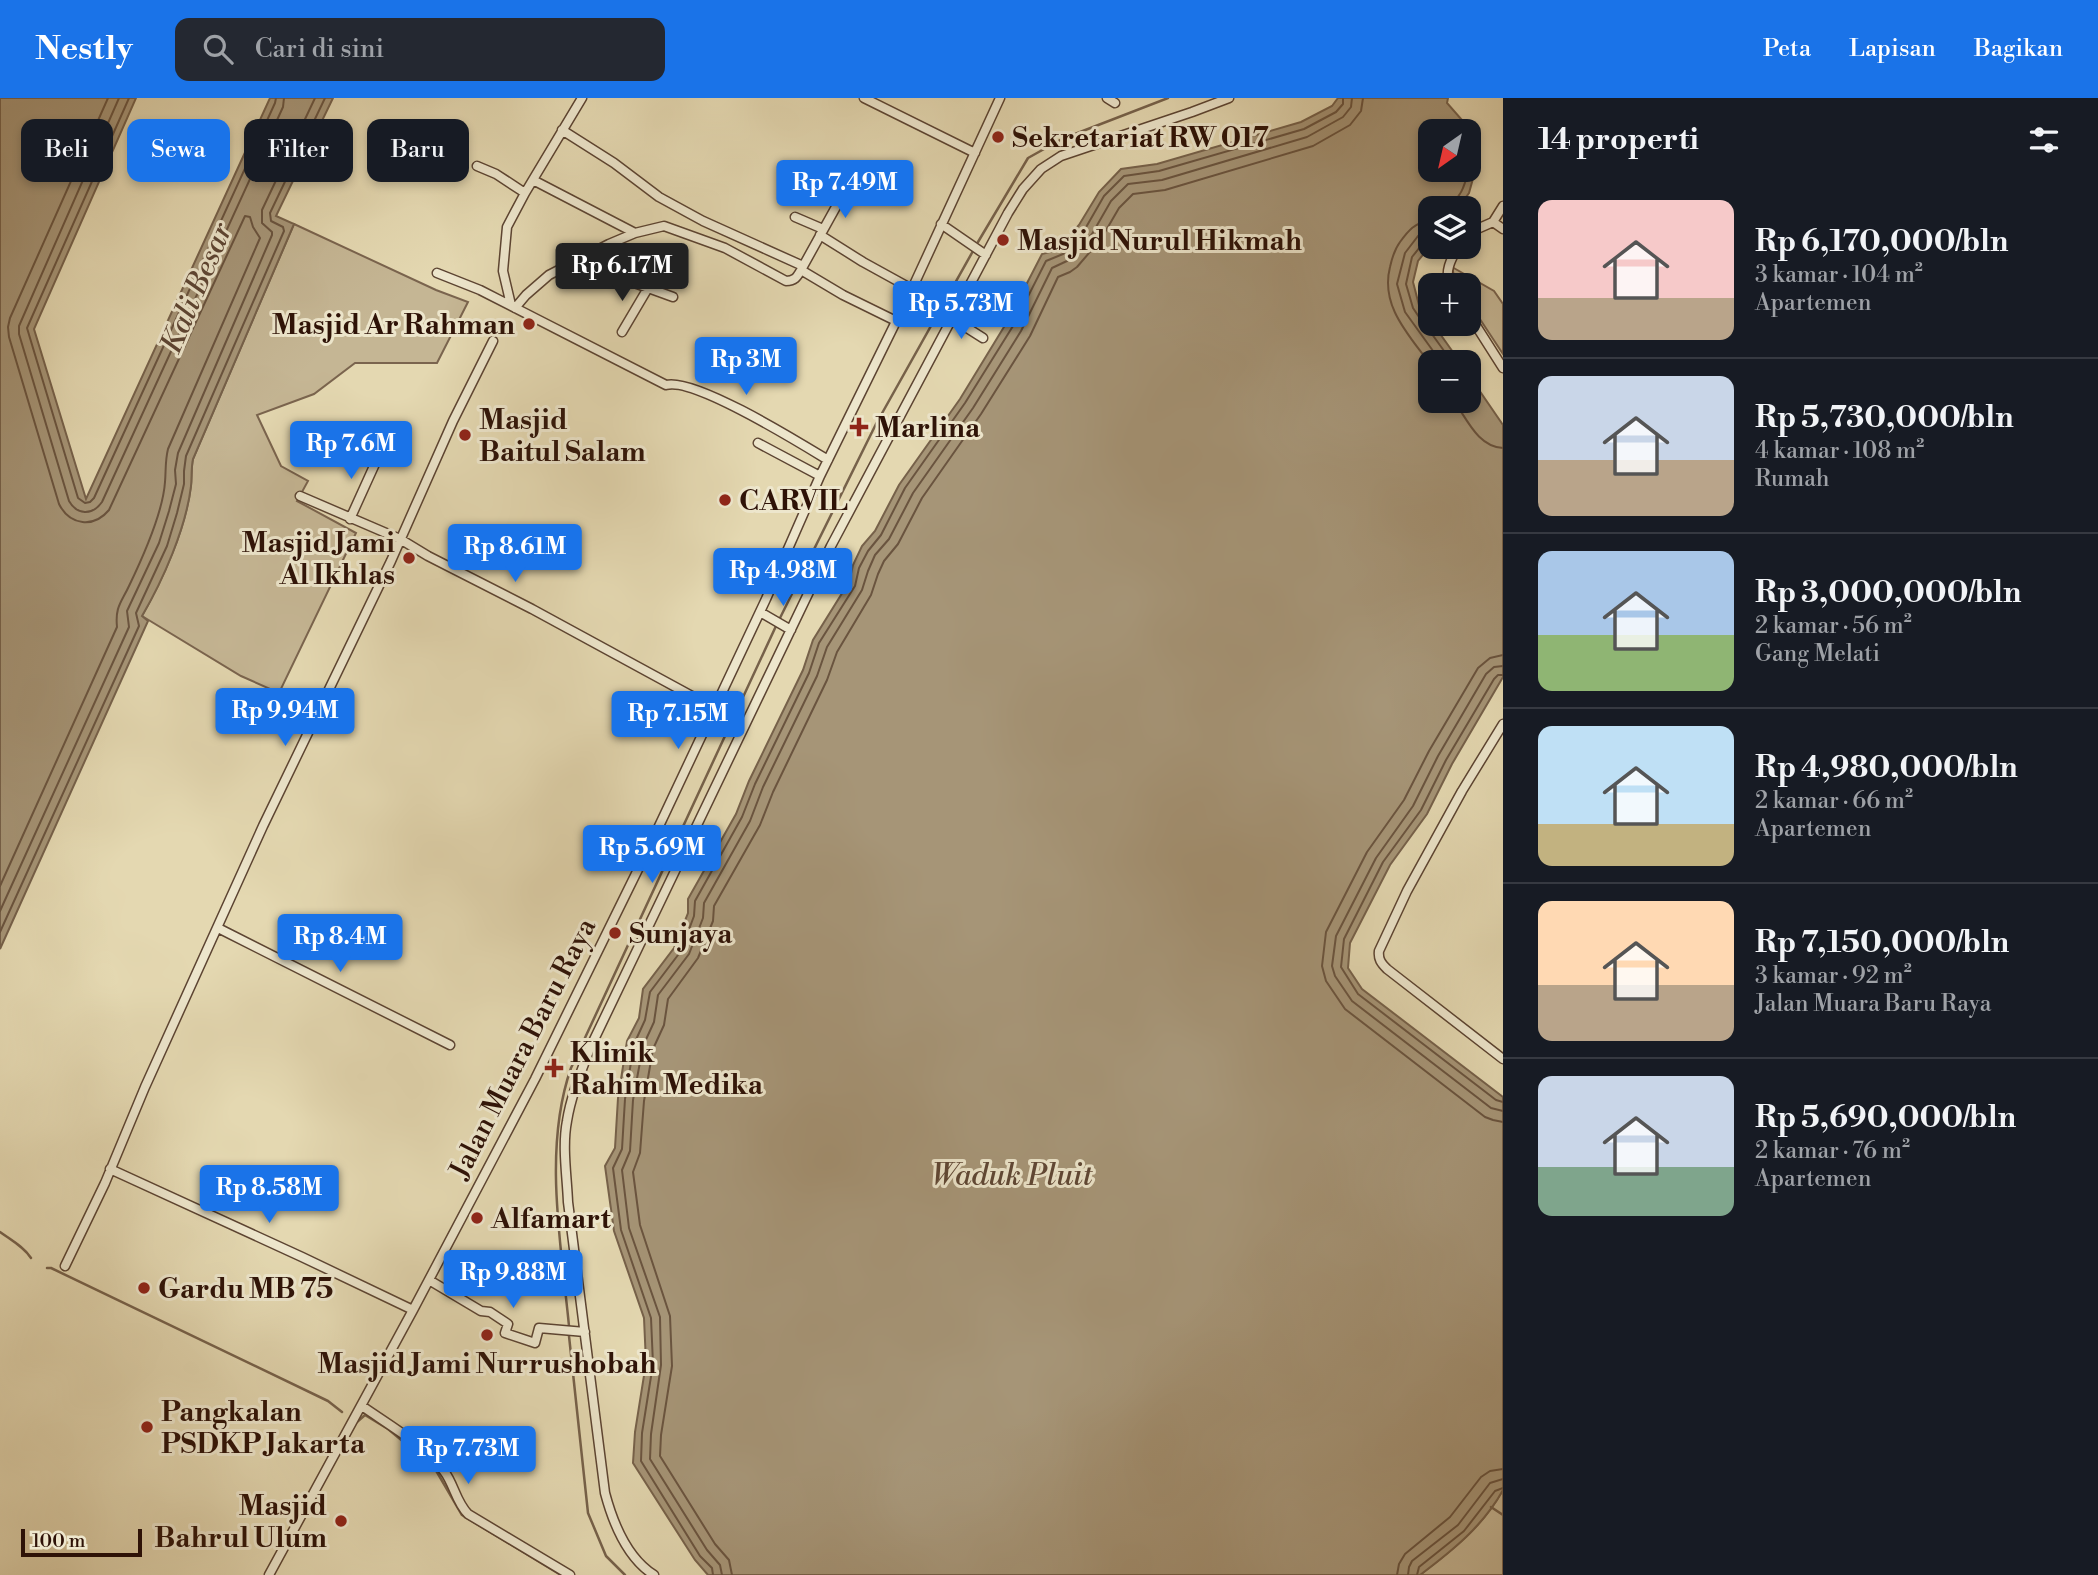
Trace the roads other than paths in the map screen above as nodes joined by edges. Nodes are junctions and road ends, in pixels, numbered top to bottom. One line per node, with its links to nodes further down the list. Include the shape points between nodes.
1 (582, 98): 5 (street)
2 (864, 98): 6 (street)
3 (1000, 98): 6 (street, Jalan Muara Baru Raya)
4 (1229, 98): 20 (street, via 1061,156 1023,189)
5 (562, 130): 8 (street); 21 (street, via 659,197)
6 (975, 153): 14 (street, Jalan Muara Baru Raya)
7 (477, 166): 9 (street)
8 (533, 180): 9 (street); 18 (street)
9 (525, 193): 26 (street, via 507,231 503,271)
10 (838, 195): 17 (street)
11 (1503, 206): 13 (street)
12 (795, 217): 17 (street)
13 (1493, 222): 15 (street); 16 (street)
14 (941, 224): 20 (street); 24 (street, Jalan Muara Baru Raya)
15 (1481, 227)
16 (1503, 229)
17 (821, 232): 21 (street); 24 (street)
18 (635, 233): 19 (street); 21 (street, via 664,226 726,248 786,281 796,279)
19 (594, 251): 23 (street, via 615,275); 26 (street, via 549,275)
20 (986, 255): 27 (street)
21 (802, 268): 28 (street)
22 (438, 273): 26 (street)
23 (648, 288): 25 (street); 29 (street)
24 (912, 289): 28 (street, Jalan Muara Baru Raya)
25 (673, 297)
26 (513, 307): 36 (street, via 666,385 674,383 718,399)
27 (953, 319): 31 (street); 42 (street, via 880,450)
28 (896, 321): 36 (street, Jalan Muara Baru Raya)
29 (622, 332)
30 (1481, 333): 33 (street)
31 (984, 338)
32 (493, 341): 40 (street)
33 (1503, 368)
34 (758, 443): 37 (street)
35 (379, 455): 39 (street)
36 (828, 460): 37 (street, Jalan Muara Baru Raya)
37 (820, 476): 41 (street, Jalan Muara Baru Raya)
38 (300, 496): 39 (street)
39 (350, 519): 40 (street)
40 (400, 539): 43 (street); 45 (street)
41 (760, 611): 42 (street); 43 (street, Jalan Muara Baru Raya)
42 (791, 630): 52 (street, via 601,1023 576,1084 566,1122 565,1154)
43 (714, 708): 50 (street, Jalan Muara Baru Raya, via 535,1079)
44 (1503, 724): 47 (street, via 1407,891 1378,955 1387,969)
45 (218, 929): 46 (street); 48 (street)
46 (450, 1045)
47 (1503, 1059)
48 (110, 1169): 49 (street); 51 (street)
49 (65, 1266)
50 (429, 1280): 51 (street, Jalan Muara Baru Raya); 52 (street, via 508,1324 505,1333 534,1343 539,1328)
51 (414, 1310): 53 (street, Jalan Muara Baru Raya)
52 (585, 1332): 56 (street, via 605,1493 618,1531 637,1560)
53 (362, 1406): 54 (street, Jalan Muara Baru Raya); 55 (street, via 438,1464 468,1514)
54 (269, 1575)
55 (570, 1575)
56 (654, 1575)

